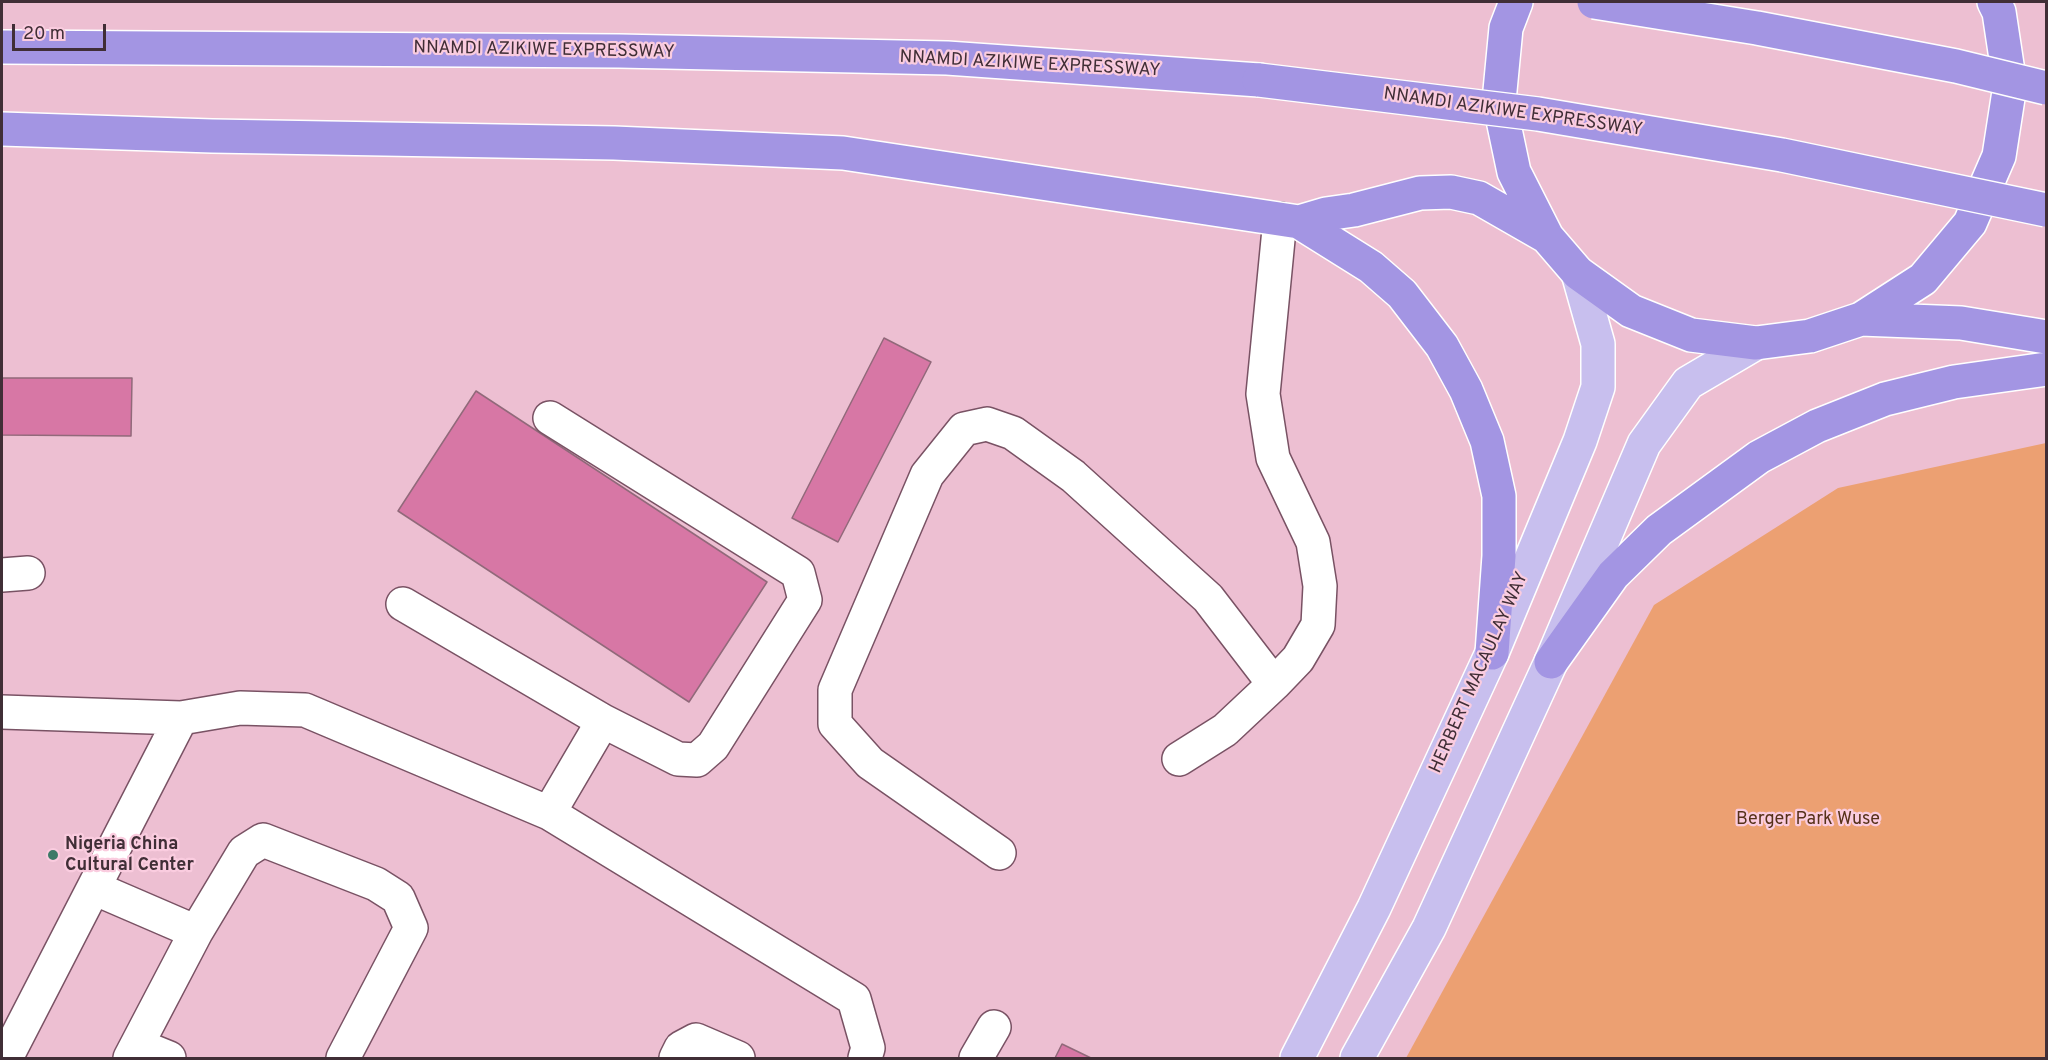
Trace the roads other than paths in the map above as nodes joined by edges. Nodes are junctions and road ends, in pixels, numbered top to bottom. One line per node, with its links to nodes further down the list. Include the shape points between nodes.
1 (1516, 2): 9 (highway, via 1506,28 1499,101 1514,172)
2 (1594, 2): 5 (highway, bridge, via 1757,28 1956,66)
3 (1994, 2): 11 (highway, via 1999,12 2010,85 1999,156 1970,223 1923,279)
4 (2, 47): 7 (highway, NNAMDI AZIKIWE EXPRESSWAY, bridge, via 619,51 947,58 1259,80 1538,114 1782,155)
5 (2046, 88)
6 (2, 129): 8 (highway, via 614,142 843,153)
7 (2046, 210)
8 (1290, 220): 9 (highway, via 1354,210 1420,193 1451,192 1479,198); 17 (highway, via 1371,267 1402,294 1442,346 1466,390 1487,441 1499,496); 19 (street, via 1263,394 1273,458 1313,542 1320,586 1318,625 1299,660)
9 (1547, 237): 10 (highway)
10 (1578, 273): 13 (highway, via 1631,311 1691,335); 17 (main road, HERBERT MACAULAY WAY, via 1598,344 1598,387 1580,441)
11 (1861, 319): 12 (highway, via 1961,324); 13 (highway, via 1810,336)
12 (2046, 337)
13 (1756, 343): 18 (main road, via 1688,383 1644,444)
14 (2046, 369): 18 (highway, via 1954,382 1885,399 1817,426 1760,457 1659,530 1613,575)
15 (550, 418): 22 (street, via 798,573 805,600 713,746 697,760 678,759)
16 (403, 604): 22 (street)
17 (1492, 652): 37 (main road, HERBERT MACAULAY WAY, via 1374,908)
18 (1551, 662): 38 (main road, via 1429,928)
19 (1274, 684): 23 (street, via 1225,730); 25 (street, via 1208,598 1073,476 1013,433 987,424 964,429 927,475 835,690 835,724 870,763)
20 (2, 712): 21 (street)
21 (181, 718): 24 (street, via 240,708 305,710); 26 (street)
22 (603, 721): 24 (street)
23 (1179, 759)
24 (549, 813): 35 (street, via 854,999 868,1048)
25 (999, 853)
26 (94, 888): 27 (street); 30 (street)
27 (196, 932): 29 (street); 32 (street, via 244,852 263,840 376,884 398,897 411,928)
28 (994, 1027): 36 (street)
29 (133, 1052): 31 (street)
30 (6, 1059)
31 (170, 1059)
32 (343, 1059)
33 (676, 1059): 34 (street, via 681,1048 696,1040)
34 (738, 1059)
35 (865, 1059)
36 (976, 1059)
37 (1297, 1059)
38 (1357, 1059)

